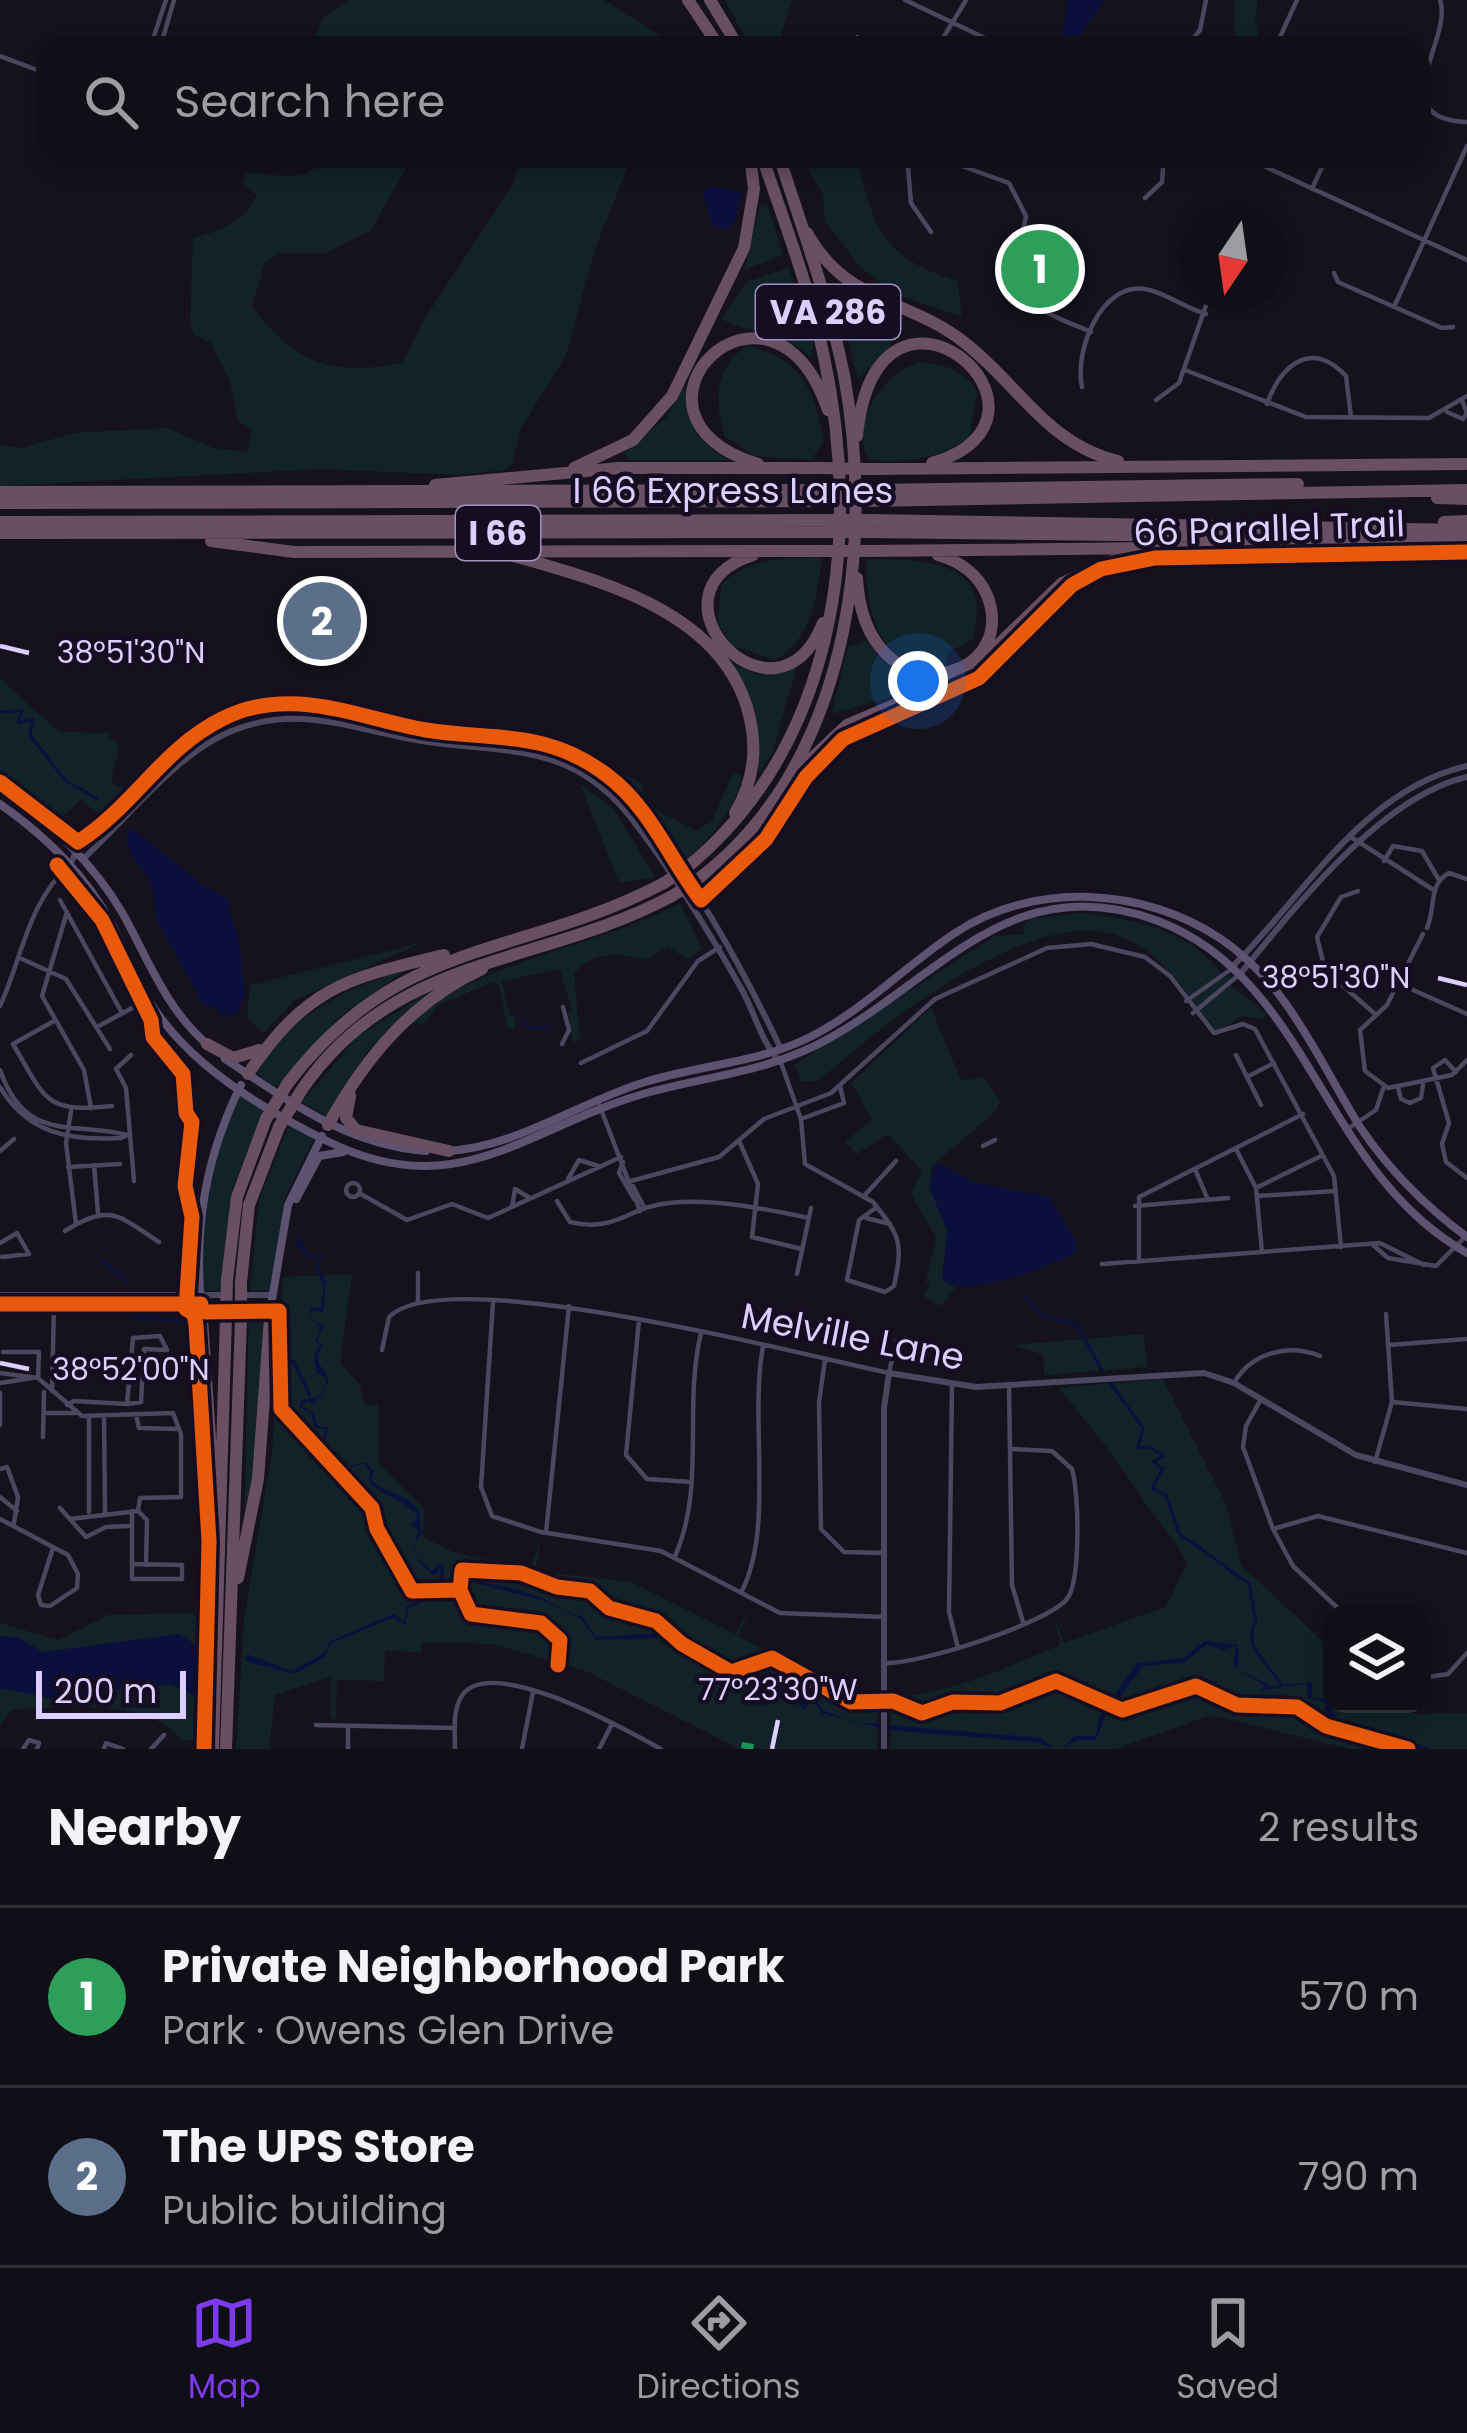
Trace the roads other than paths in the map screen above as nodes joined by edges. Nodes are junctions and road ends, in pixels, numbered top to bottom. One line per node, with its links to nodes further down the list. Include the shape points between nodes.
1 (170, 0): 10 (street); 12 (street)
2 (688, 0): 13 (highway)
3 (710, 0): 14 (highway)
4 (905, 0): 9 (street)
5 (965, 0): 9 (street)
6 (1206, 0): 17 (street)
7 (1298, 0): 18 (street)
8 (1440, 0): 19 (street, via 1444,24)
9 (953, 23): 15 (street); 16 (street)
10 (158, 34): 11 (street)
11 (163, 36)
12 (166, 36)
13 (712, 36)
14 (732, 36)
15 (945, 36)
16 (981, 36)
17 (1195, 36)
18 (1281, 36)
19 (1431, 50)
20 (0, 56): 21 (street)
21 (36, 70)
22 (1431, 104): 23 (street)
23 (1467, 124)
24 (1467, 146): 37 (street)
25 (751, 168): 57 (highway, via 754,201 739,265 658,416 598,460)
26 (766, 168): 51 (highway, VA 286, via 820,341)
27 (783, 168): 35 (highway, VA 286)
28 (907, 168): 36 (street, via 911,203)
29 (973, 168): 43 (street, via 1009,183 1023,200 1025,226 1012,268 1018,289)
30 (1163, 168): 34 (street, via 1162,182)
31 (1268, 168): 33 (street)
32 (1322, 168): 33 (street)
33 (1312, 188): 37 (street)
34 (1145, 198)
35 (799, 218): 53 (highway, via 849,283 961,339 1059,436 1100,456); 56 (highway, VA 286)
36 (931, 232)
37 (1424, 240): 38 (street); 40 (street)
38 (1467, 260)
39 (1334, 272): 40 (street, via 1338,282)
40 (1394, 307): 42 (street)
41 (1206, 314): 43 (street, via 1134,289 1103,307); 44 (street)
42 (1453, 327)
43 (1091, 332): 45 (street)
44 (1185, 370): 47 (street); 48 (street)
45 (1082, 388)
46 (1464, 398): 49 (street); 49 (street, via 1462,419)
47 (1156, 400)
48 (1267, 404): 50 (street, via 1298,416); 50 (street, via 1292,361 1321,359 1350,382)
49 (1447, 412): 50 (street)
50 (1351, 418)
51 (838, 455): 54 (highway, via 827,404 800,361 772,341 731,340 696,371 694,415 726,450); 76 (highway, VA 286)
52 (1467, 464): 53 (highway)
53 (1149, 466): 55 (highway)
54 (776, 468): 56 (highway, bridge); 57 (highway, via 619,468)
55 (895, 469): 56 (highway); 56 (highway, via 950,457 980,429 983,383 950,348 909,346 879,371 860,417)
56 (862, 471): 82 (highway, VA 286, via 840,646)
57 (501, 479): 58 (highway)
58 (326, 491): 60 (highway, I 66); 61 (highway, I 66)
59 (1467, 491): 62 (highway, I 66); 62 (highway, I 66 Express Lanes)
60 (0, 492)
61 (828, 496): 62 (highway, I 66, bridge); 63 (highway, I 66 Express Lanes)
62 (867, 496)
63 (0, 503)
64 (0, 522): 66 (highway, I 66 Express Lanes)
65 (1467, 525): 67 (highway, I 66 Express Lanes)
66 (828, 526): 67 (highway, I 66, bridge); 69 (highway, I 66)
67 (867, 526): 70 (highway, I 66)
68 (0, 533): 69 (highway, I 66)
69 (168, 534): 74 (highway, via 274,551)
70 (1467, 540): 73 (highway)
71 (785, 551): 74 (highway); 75 (highway, bridge); 76 (highway, via 740,560 713,587 711,627 740,662 776,666 805,650)
72 (914, 551): 73 (highway); 75 (highway); 75 (highway, via 968,569 990,605 981,650 946,674 914,672 880,647 860,604)
73 (1145, 552): 82 (highway, via 1062,583 959,679 847,725)
74 (502, 553): 85 (highway, via 652,604 697,635 727,669 750,720 751,771 738,809)
75 (862, 554)
76 (836, 575): 85 (highway, VA 286, via 825,641 792,738 737,821)
77 (172, 759): 78 (street); 86 (street); 99 (street, via 226,722 292,707 548,746 589,766 636,808)
78 (180, 766): 86 (street); 100 (street, via 228,733 291,717 551,758 583,773 629,815)
79 (1467, 766): 84 (street, via 1395,794)
80 (1467, 777): 84 (street, via 1408,798)
81 (0, 790): 86 (main road)
82 (777, 796): 97 (highway, VA 286, bridge, via 693,883)
83 (0, 804): 88 (main road)
84 (1355, 840): 87 (street); 103 (street)
85 (704, 852): 98 (highway, VA 286, bridge, via 664,883)
86 (80, 856): 88 (street); 118 (main road, via 114,899 169,1002)
87 (1384, 860): 90 (street, via 1393,847 1422,851); 92 (street)
88 (70, 865): 102 (street, via 38,902); 140 (main road, via 164,1023)
89 (1467, 879): 90 (street)
90 (1439, 880): 92 (street)
91 (1358, 890): 114 (street, via 1341,897 1317,937 1330,976)
92 (1432, 890): 106 (street, via 1425,931)
93 (60, 900): 94 (street)
94 (67, 912): 95 (street); 96 (street)
95 (76, 928): 96 (street); 113 (street)
96 (59, 937): 104 (street)
97 (568, 937): 129 (highway, via 448,987 400,1024); 138 (highway, VA 286, via 413,989)
98 (492, 944): 120 (highway, via 387,968 326,993 292,1014); 138 (highway, VA 286, via 389,988 328,1036)
99 (725, 944): 100 (street); 122 (street)
100 (716, 949): 122 (street); 127 (street, via 647,1031)
101 (1214, 950): 105 (main road); 107 (street); 126 (main road, via 1117,910 1013,919 959,945 856,1023)
102 (22, 959): 104 (street); 109 (street)
103 (1246, 959): 105 (street); 122 (main road, via 1190,921 1144,904 1033,902 965,927 856,1009); 150 (main road, via 1287,1004)
104 (49, 968): 116 (street, via 42,996); 117 (street, via 70,983)
105 (1237, 969): 107 (street); 112 (street); 152 (main road, via 1280,1022)
106 (1399, 978): 114 (street); 115 (street)
107 (1218, 980): 108 (street)
108 (1186, 1001): 112 (street); 136 (street, via 1141,955 1091,944 1047,948 934,999)
109 (0, 1006)
110 (134, 1007): 113 (street)
111 (563, 1007): 119 (street, via 569,1033)
112 (1193, 1012): 128 (street, via 1214,1033 1252,1026)
113 (122, 1013): 117 (street)
114 (1375, 1014): 141 (street, via 1360,1030 1363,1064)
115 (1467, 1014)
116 (54, 1021): 146 (street, via 84,1070); 147 (street, via 14,1044 45,1096)
117 (95, 1028): 121 (street)
118 (207, 1044): 120 (highway, via 243,1058); 132 (main road)
119 (562, 1044)
120 (264, 1046): 132 (highway)
121 (110, 1049)
122 (776, 1051): 126 (street); 142 (main road, via 666,1075)
123 (131, 1055): 154 (street, via 116,1069)
124 (1236, 1055): 133 (street)
125 (1467, 1060): 131 (street)
126 (780, 1062): 142 (main road); 145 (street)
127 (581, 1063)
128 (1274, 1064): 133 (street); 148 (street)
129 (363, 1068): 151 (highway); 161 (highway, via 345,1106 351,1126)
130 (0, 1070): 153 (street, via 26,1110)
131 (1456, 1072): 134 (street); 134 (street, via 1440,1060)
132 (248, 1074): 140 (main road); 151 (main road)
133 (1246, 1077): 143 (street)
134 (1436, 1079): 135 (street); 171 (street, via 1449,1123 1446,1162)
135 (1422, 1083): 139 (street); 139 (street, via 1414,1102 1401,1099)
136 (839, 1086): 145 (street); 149 (street, via 845,1102)
137 (0, 1087): 153 (street, via 31,1123)
138 (294, 1087): 219 (highway, VA 286, bridge, via 237,1197)
139 (1398, 1087): 141 (street)
140 (240, 1088): 151 (main road); 212 (main road, via 204,1184)
141 (1383, 1089): 150 (street, via 1376,1110)
142 (599, 1104): 161 (main road, via 511,1138); 164 (street); 165 (main road, via 491,1157)
143 (1261, 1105)
144 (112, 1106): 146 (street)
145 (797, 1107): 149 (street); 157 (street, via 764,1119)
146 (91, 1108): 147 (street)
147 (71, 1111): 153 (street)
148 (1304, 1114): 159 (street); 162 (street)
149 (801, 1119): 178 (street, via 805,1164)
150 (1358, 1122): 152 (street); 196 (main road, via 1424,1203)
151 (325, 1131): 161 (main road, via 383,1147); 165 (main road); 190 (main road)
152 (1344, 1131): 201 (main road, via 1388,1189)
153 (69, 1134): 154 (street); 169 (street)
154 (130, 1135): 173 (street)
155 (14, 1139): 160 (street)
156 (995, 1140): 158 (street)
157 (739, 1142): 174 (street, via 719,1157); 185 (street, via 754,1167)
158 (983, 1146)
159 (1236, 1148): 170 (street); 176 (street)
160 (0, 1151)
161 (449, 1151)
162 (1324, 1155): 175 (street); 176 (street)
163 (897, 1159): 178 (street)
164 (622, 1160): 168 (street); 174 (street)
165 (403, 1163): 190 (main road, via 325,1152)
166 (120, 1164): 167 (street)
167 (94, 1166): 169 (street); 189 (street)
168 (598, 1166): 172 (street); 172 (street, via 579,1160)
169 (68, 1167): 193 (street)
170 (1195, 1168): 181 (street); 183 (street)
171 (1467, 1178)
172 (568, 1179): 179 (street)
173 (134, 1181)
174 (630, 1186): 188 (street)
175 (1336, 1191): 176 (street); 200 (street)
176 (1257, 1192): 203 (street)
177 (359, 1193): 184 (street, via 412,1220 452,1204 483,1218)
178 (864, 1196): 186 (street)
179 (530, 1198): 184 (street); 184 (street, via 514,1189)
180 (1228, 1198): 181 (street)
181 (1208, 1200): 183 (street)
182 (557, 1202): 188 (street, via 571,1222 597,1228)
183 (1135, 1206): 206 (street)
184 (512, 1207)
185 (759, 1207): 188 (street, via 669,1203); 192 (street); 202 (street, via 752,1237)
186 (877, 1207): 191 (street); 194 (street)
187 (811, 1208): 192 (street)
188 (643, 1210)
189 (98, 1213): 193 (street); 197 (street, via 116,1214)
190 (286, 1213): 213 (main road)
191 (863, 1217): 194 (street); 194 (street, via 847,1280 885,1292 894,1286 902,1248)
192 (809, 1218): 202 (street)
193 (76, 1224): 195 (street)
194 (890, 1224)
195 (65, 1231)
196 (1467, 1236): 201 (street)
197 (159, 1242)
198 (0, 1243): 205 (street, via 17,1233 29,1254)
199 (1372, 1244): 200 (street); 208 (street, via 1392,1245); 208 (street, via 1388,1258)
200 (1341, 1247): 203 (street)
201 (1456, 1247): 204 (main road); 208 (street, via 1442,1264)
202 (802, 1249): 210 (street)
203 (1262, 1252): 206 (street)
204 (1467, 1253)
205 (2, 1257)
206 (1139, 1262): 207 (street)
207 (1102, 1264)
208 (1424, 1264)
209 (418, 1273): 214 (street)
210 (797, 1274)
211 (0, 1299): 212 (street); 216 (street)
212 (200, 1299): 213 (street); 216 (street); 270 (highway)
213 (271, 1300): 278 (highway, via 257,1479)
214 (418, 1302): 215 (street, Melville Lane); 226 (street, via 389,1317)
215 (493, 1302): 217 (street, Melville Lane); 268 (street, via 481,1498 496,1520)
216 (54, 1303): 237 (street)
217 (568, 1305): 220 (street, Melville Lane); 268 (street)
218 (1386, 1314): 224 (street)
219 (234, 1318): 270 (highway, VA 286); 278 (highway, VA 286)
220 (639, 1320): 221 (street, Melville Lane); 255 (street, via 626,1455 647,1479)
221 (701, 1333): 225 (street, Melville Lane); 255 (street)
222 (1467, 1339): 224 (street)
223 (896, 1341): 231 (street)
224 (1389, 1345): 240 (street)
225 (763, 1346): 229 (street, Melville Lane); 276 (street, via 755,1554)
226 (382, 1350)
227 (3, 1352): 232 (street, via 39,1352)
228 (1320, 1356): 234 (street, via 1265,1355)
229 (825, 1360): 231 (street, Melville Lane); 271 (street, via 820,1529 844,1552)
230 (0, 1373): 232 (street)
231 (889, 1373): 236 (street, Melville Lane); 271 (street)
232 (35, 1378): 233 (street); 237 (street)
233 (0, 1383)
234 (1234, 1383): 235 (street, Melville Lane, via 1188,1372); 239 (street, Melville Lane)
235 (1009, 1385): 236 (street, Melville Lane); 252 (street)
236 (952, 1386): 281 (street, via 949,1612)
237 (48, 1392): 242 (street); 244 (street)
238 (0, 1393): 249 (street)
239 (1262, 1400): 253 (street, Melville Lane); 267 (street, via 1243,1447)
240 (1391, 1402): 243 (street); 253 (street)
241 (127, 1404): 241 (street, via 133,1338 160,1336 166,1350 144,1349 141,1402); 242 (street)
242 (67, 1405): 245 (street)
243 (1467, 1409)
244 (44, 1413): 245 (street); 251 (street)
245 (76, 1413): 247 (street)
246 (136, 1414): 248 (street); 250 (street, via 139,1428); 250 (street, via 173,1413)
247 (88, 1416): 248 (street); 261 (street)
248 (104, 1417): 262 (street)
249 (0, 1425)
250 (177, 1429): 260 (street, via 181,1497 140,1498)
251 (43, 1436)
252 (1013, 1448): 280 (street, via 1012,1585); 280 (street, via 1059,1454 1075,1482 1072,1590 1058,1607)
253 (1375, 1462): 256 (street, Melville Lane)
254 (0, 1469): 259 (street, via 7,1467 16,1485)
255 (691, 1482): 273 (street, via 689,1521)
256 (1467, 1485)
257 (0, 1497): 259 (street)
258 (60, 1508): 264 (street)
259 (17, 1511): 265 (street)
260 (135, 1511): 262 (street); 266 (street); 275 (street, via 147,1518)
261 (89, 1512): 262 (street); 264 (street)
262 (105, 1512)
263 (0, 1519): 265 (street)
264 (70, 1519): 266 (street, via 86,1537)
265 (14, 1522): 269 (street)
266 (132, 1526): 274 (street)
267 (1273, 1529): 272 (street, via 1318,1516); 277 (street, via 1293,1566)
268 (546, 1533): 273 (street)
269 (52, 1548): 269 (street, via 68,1555 79,1581 41,1605)
270 (219, 1552): 296 (highway, VA 286)
271 (884, 1553): 279 (street)
272 (1467, 1553)
273 (675, 1556): 276 (street)
274 (133, 1564): 275 (street); 275 (street, via 133,1579 182,1579 182,1565)
275 (146, 1564)
276 (741, 1593): 279 (street, via 792,1616)
277 (1335, 1605)
278 (230, 1608): 297 (highway, VA 286)
279 (884, 1617): 283 (street)
280 (1023, 1622): 281 (street)
281 (958, 1648): 283 (street)
282 (1467, 1653): 284 (street, via 1448,1674)
283 (884, 1663): 303 (street)
284 (1431, 1677)
285 (533, 1692): 286 (street); 289 (street, via 476,1684 459,1701); 300 (street)
286 (613, 1724): 301 (street); 302 (street)
287 (316, 1725): 288 (street)
288 (348, 1726): 289 (street); 298 (street)
289 (455, 1728): 299 (street)
290 (164, 1735): 295 (street)
291 (22, 1749): 292 (street, via 29,1740)
292 (37, 1749)
293 (104, 1749): 294 (street)
294 (123, 1749)
295 (151, 1749)
296 (213, 1749)
297 (226, 1749)
298 (348, 1749)
299 (455, 1749)
300 (522, 1749)
301 (599, 1749)
302 (661, 1749)
303 (884, 1749)

